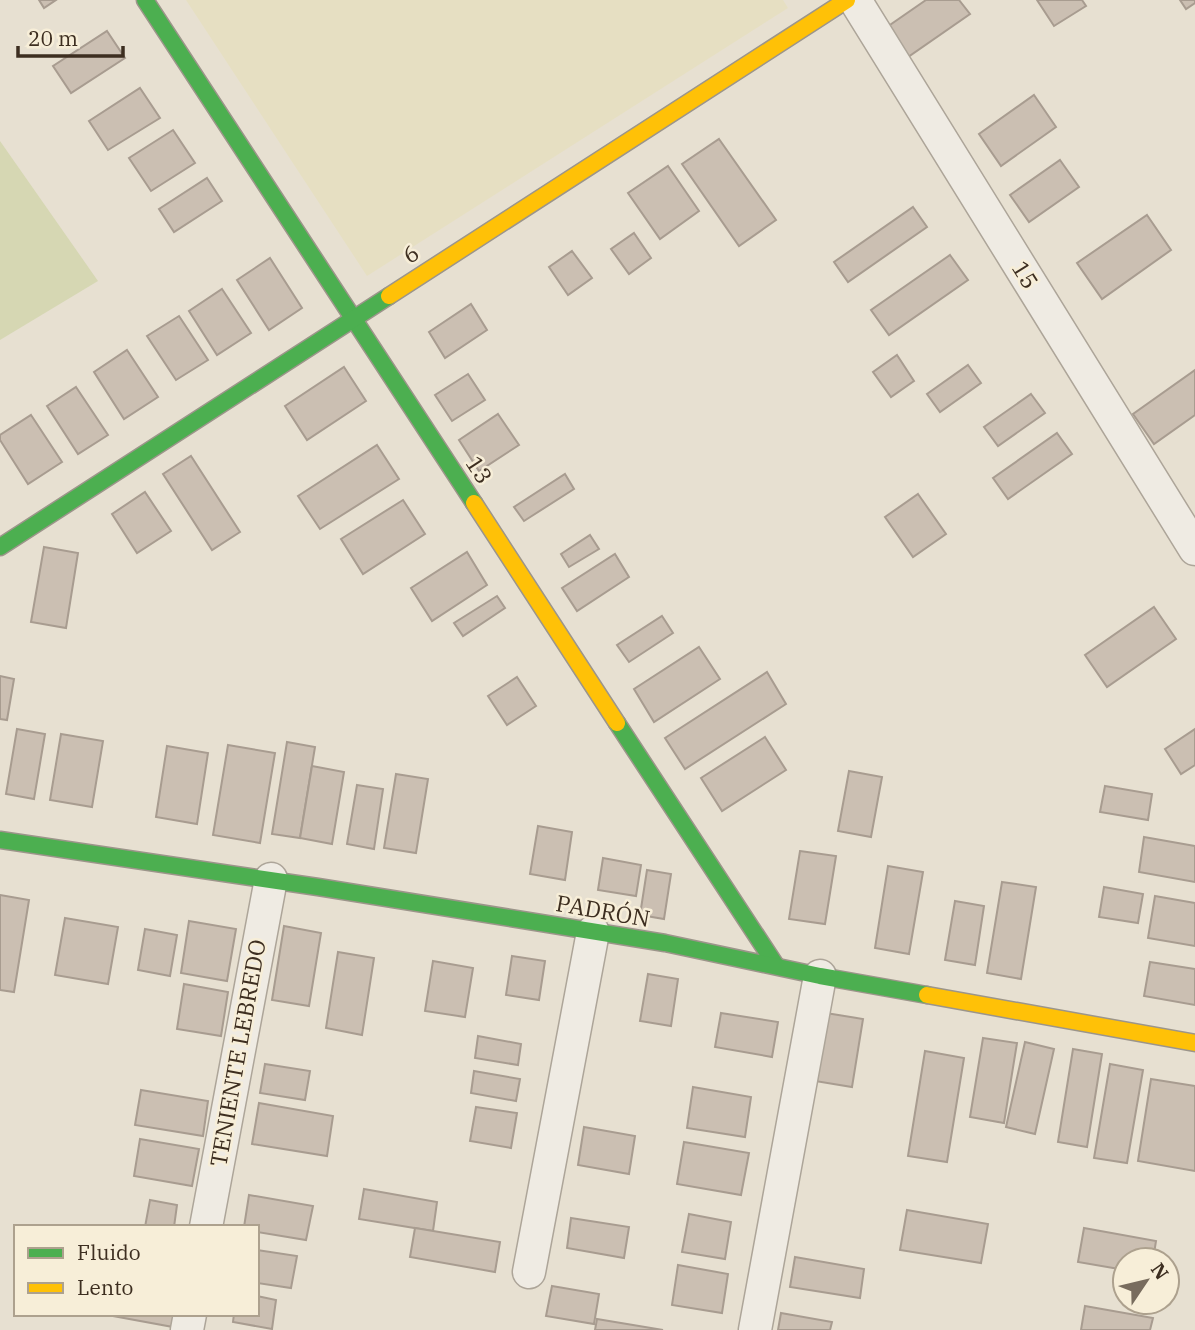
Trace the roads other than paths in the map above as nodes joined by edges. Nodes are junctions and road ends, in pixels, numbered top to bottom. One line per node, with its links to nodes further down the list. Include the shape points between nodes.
1 (145, 0): 4 (street, 13)
2 (847, 0): 4 (street, 6)
3 (855, 0): 6 (street, 15)
4 (353, 319): 5 (street, 6); 10 (street, 13)
5 (0, 547)
6 (1195, 549)
7 (0, 840): 8 (street, PADRÓN)
8 (271, 879): 9 (street, PADRÓN); 13 (street, TENIENTE LEBREDO)
9 (593, 932): 10 (street, PADRÓN); 14 (street)
10 (775, 964): 11 (street, PADRÓN)
11 (821, 976): 12 (street, PADRÓN); 15 (street)
12 (1195, 1043)
13 (206, 1225)
14 (529, 1272)
15 (755, 1330)

